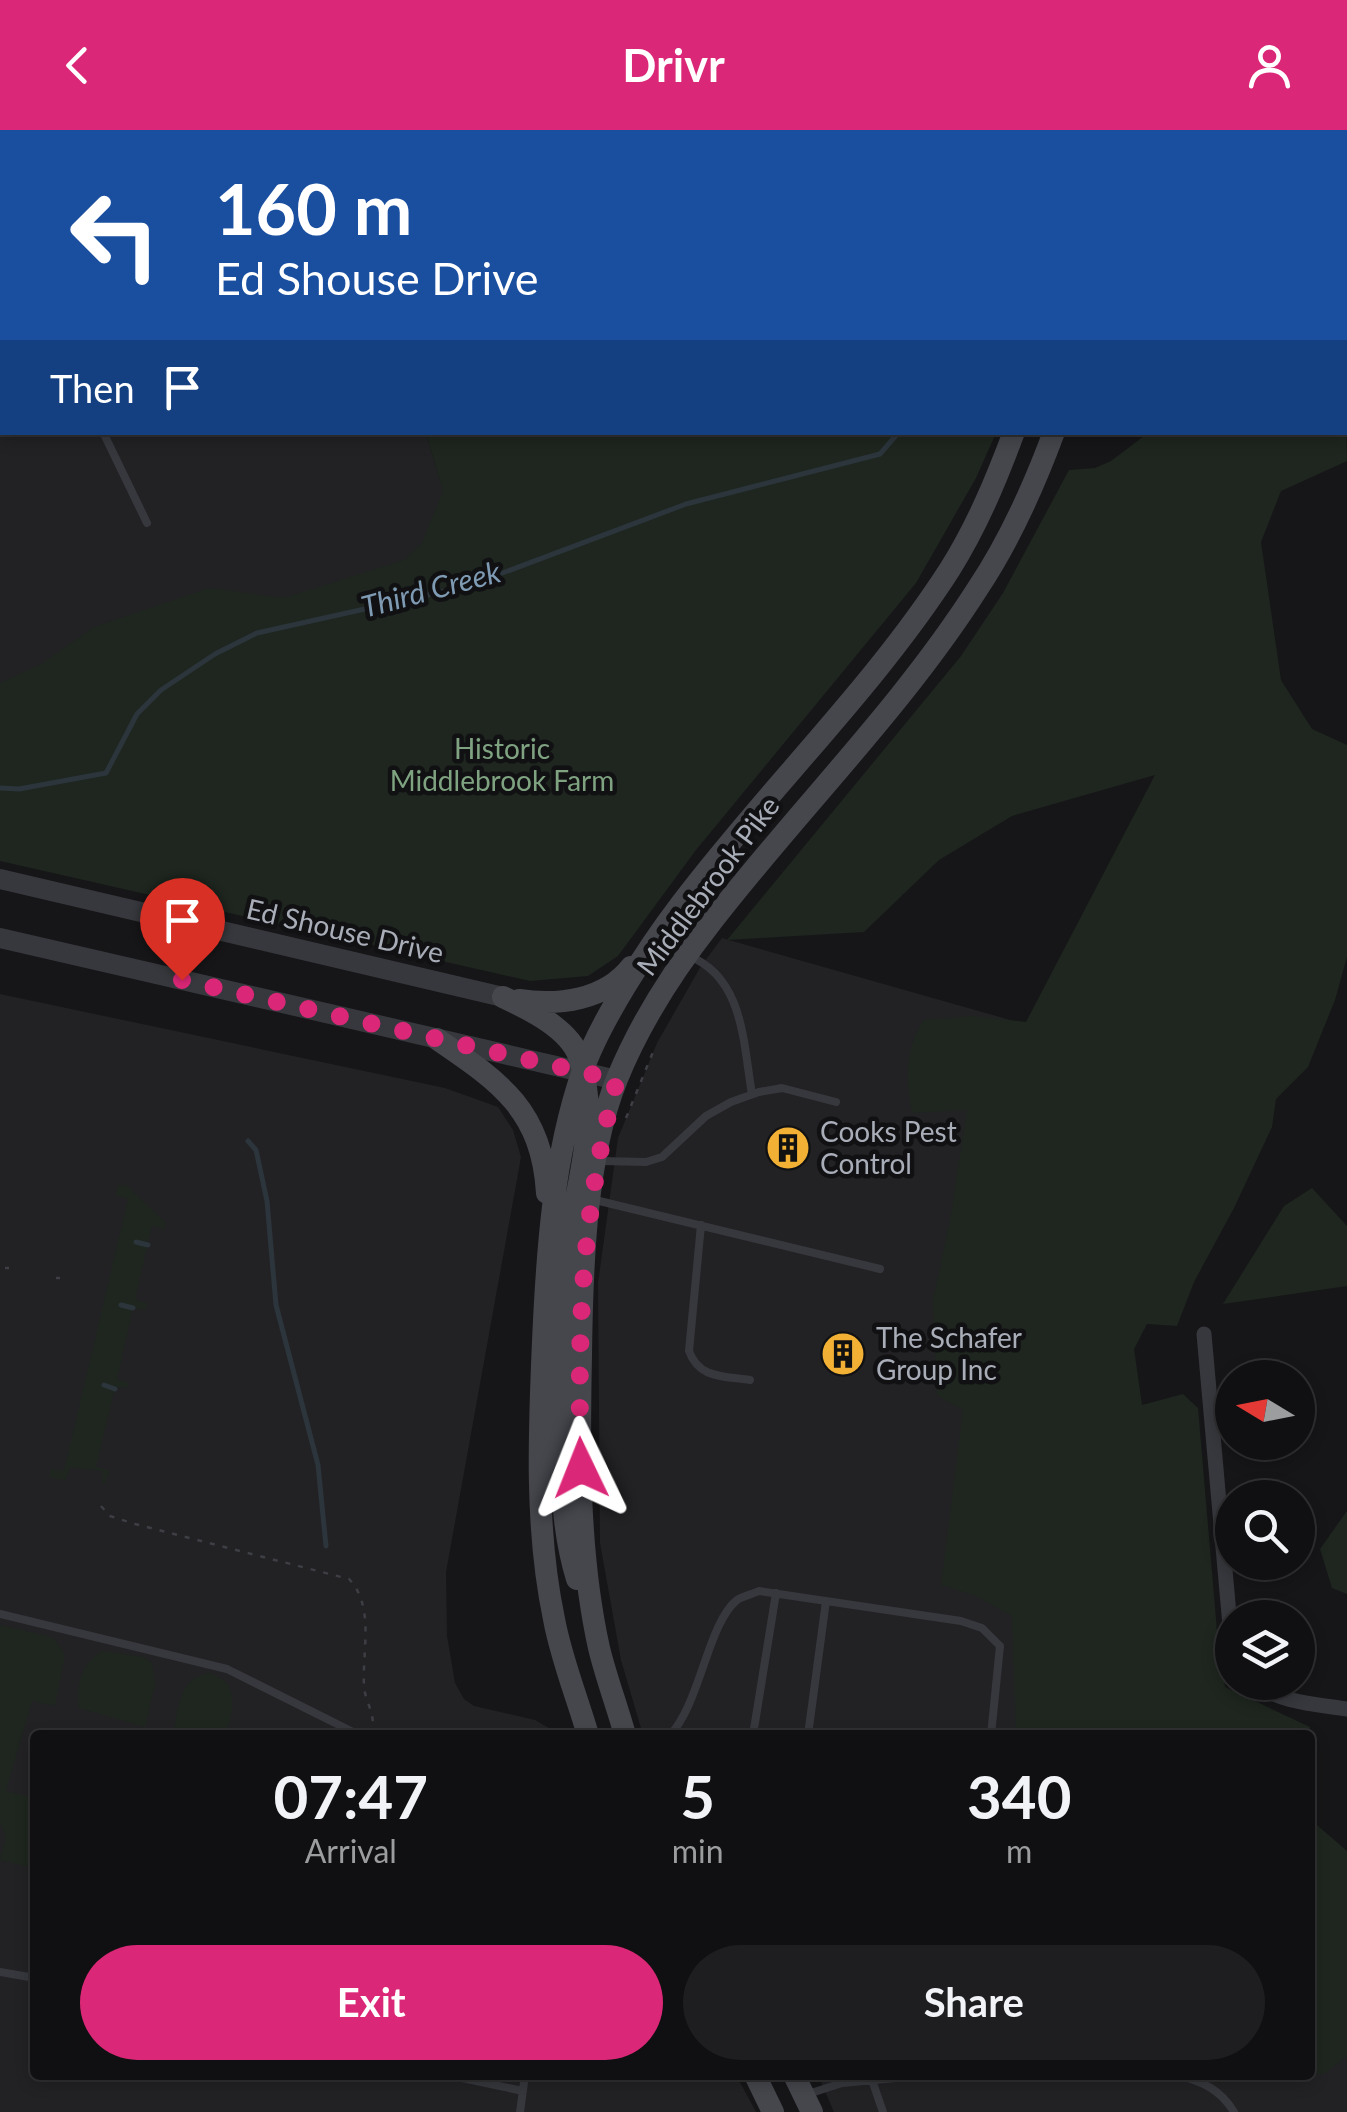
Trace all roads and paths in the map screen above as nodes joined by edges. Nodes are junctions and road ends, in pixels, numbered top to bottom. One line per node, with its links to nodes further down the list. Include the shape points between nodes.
1 (104, 435): 4 (lane)
2 (1013, 435): 6 (main road, Middlebrook Pike, via 987,502 903,635)
3 (1053, 435): 8 (main road, Middlebrook Pike, via 1018,517 970,601)
4 (146, 523)
5 (0, 878): 9 (street, Ed Shouse Drive)
6 (680, 906): 9 (main road, via 622,978 581,1000 543,1004); 11 (main road, Middlebrook Pike, via 622,993)
7 (0, 938): 10 (street)
8 (688, 956): 12 (main road, Middlebrook Pike); 13 (lane, via 726,982)
9 (503, 997): 11 (main road, via 546,1018 578,1054)
10 (437, 1038): 11 (street); 18 (main road, via 491,1076 532,1127 545,1160)
11 (582, 1072): 12 (street); 18 (main road, Middlebrook Pike); 27 (main road, via 586,1134 565,1264 561,1462 567,1548)
12 (617, 1080): 15 (main road, Middlebrook Pike)
13 (752, 1094): 14 (lane, via 782,1088); 15 (lane, via 706,1116 662,1157)
14 (836, 1102)
15 (597, 1162): 16 (main road, Middlebrook Pike)
16 (591, 1199): 17 (lane); 27 (main road, Middlebrook Pike, via 582,1258 580,1412 584,1548)
17 (701, 1225): 19 (lane); 21 (lane, via 689,1351 698,1369 710,1375)
18 (550, 1241): 32 (main road, Middlebrook Pike, via 540,1408 542,1536 554,1621)
19 (880, 1269)
20 (1204, 1334): 24 (street)
21 (750, 1380)
22 (101, 1506): 31 (path, via 116,1519 349,1579 363,1611 364,1688)
23 (776, 1593): 25 (lane); 34 (lane, via 759,1591 736,1601); 35 (lane)
24 (1228, 1600)
25 (826, 1601): 36 (lane); 37 (lane, via 960,1621 992,1635 1000,1646)
26 (0, 1614): 30 (lane, via 227,1670)
27 (599, 1648): 33 (main road, Middlebrook Pike)
28 (1291, 1700): 29 (street)
29 (1347, 1709)
30 (349, 1730)
31 (372, 1730)
32 (587, 1730)
33 (624, 1730)
34 (674, 1730)
35 (754, 1730)
36 (809, 1730)
37 (992, 1730)
38 (0, 1972): 39 (lane)
39 (30, 1977)
40 (471, 2080): 45 (lane)
41 (524, 2080): 45 (lane)
42 (757, 2080): 48 (main road)
43 (872, 2080): 46 (lane); 49 (lane)
44 (1194, 2080): 50 (lane, via 1208,2084)
45 (523, 2091): 47 (lane)
46 (804, 2094)
47 (520, 2112)
48 (773, 2112)
49 (883, 2112)
50 (1234, 2112)

